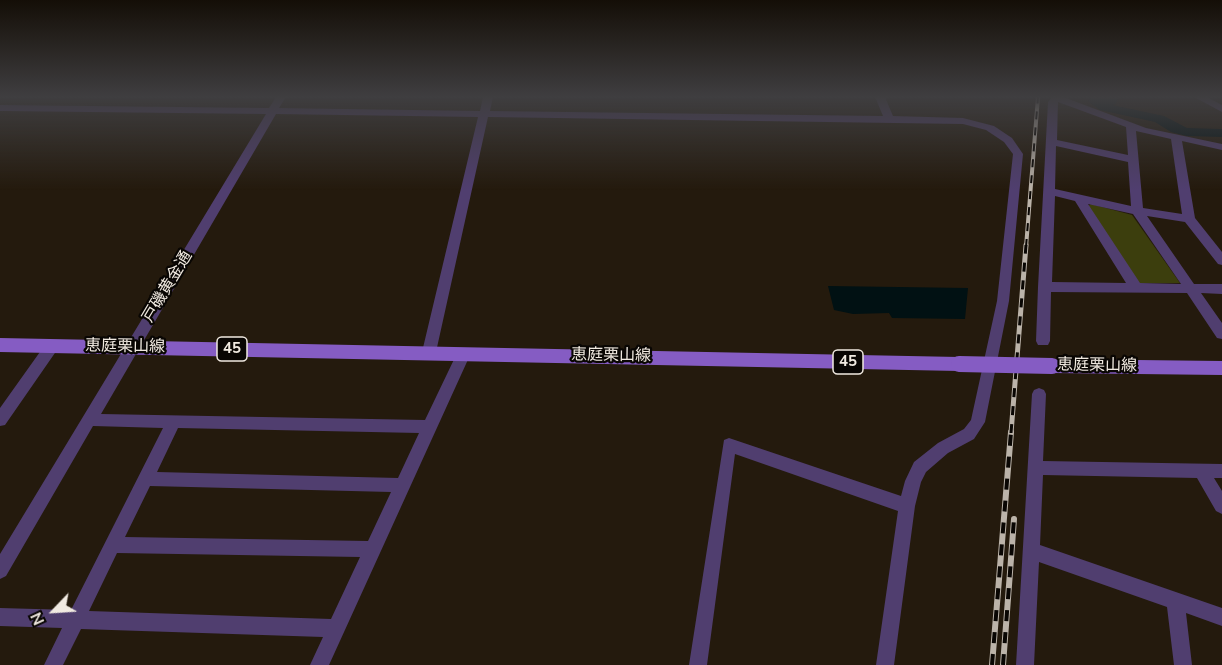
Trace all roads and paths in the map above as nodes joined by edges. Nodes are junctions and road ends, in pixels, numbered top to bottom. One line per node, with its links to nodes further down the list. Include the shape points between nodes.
1 (262, 128): 24 (street, 戸磯黄金通)
2 (481, 128): 25 (street)
3 (986, 128): 38 (street, via 1008,140 1018,154 1002,301 978,422 969,434 936,452 920,467)
4 (1052, 128): 8 (street)
5 (1131, 128): 10 (street)
6 (1139, 128): 7 (street)
7 (1176, 137): 9 (street); 14 (street)
8 (1052, 142): 10 (street); 11 (street)
9 (1222, 147)
10 (1134, 160): 13 (street)
11 (1049, 191): 12 (street); 16 (street)
12 (1079, 198): 13 (street); 17 (street)
13 (1137, 211): 14 (street); 18 (street)
14 (1189, 219): 15 (street)
15 (1222, 261)
16 (1044, 287): 17 (street); 21 (street)
17 (1136, 288): 18 (street)
18 (1190, 288): 19 (street); 20 (street)
19 (1222, 289)
20 (1222, 334)
21 (1043, 341)
22 (0, 345): 23 (main road, 恵庭栗山線 / 45)
23 (52, 346): 24 (main road, 恵庭栗山線 / 45); 29 (street)
24 (133, 347): 25 (main road, 恵庭栗山線 / 45); 30 (street, 戸磯黄金通)
25 (429, 352): 26 (main road, 恵庭栗山線 / 45)
26 (464, 353): 27 (main road, 恵庭栗山線 / 45, bridge); 32 (street)
27 (1222, 368)
28 (1039, 394): 33 (street)
29 (1, 417)
30 (89, 420): 31 (street); 43 (street, 戸磯黄金通)
31 (174, 421): 32 (street); 36 (street)
32 (429, 427): 37 (street)
33 (1035, 468): 34 (street); 42 (street)
34 (1201, 470): 35 (street); 39 (street)
35 (1222, 471)
36 (145, 479): 37 (street); 40 (street)
37 (402, 485): 41 (street)
38 (907, 506): 51 (street, via 729,445); 52 (street)
39 (1222, 506)
40 (113, 545): 41 (street); 47 (street)
41 (371, 549): 48 (street)
42 (1032, 551): 44 (street); 53 (street)
43 (0, 570)
44 (1175, 600): 46 (street); 54 (street)
45 (0, 617): 47 (street)
46 (1222, 617)
47 (76, 619): 48 (street); 49 (street)
48 (336, 627): 50 (street)
49 (53, 665)
50 (319, 665)
51 (698, 665)
52 (885, 665)
53 (1025, 665)
54 (1183, 665)

